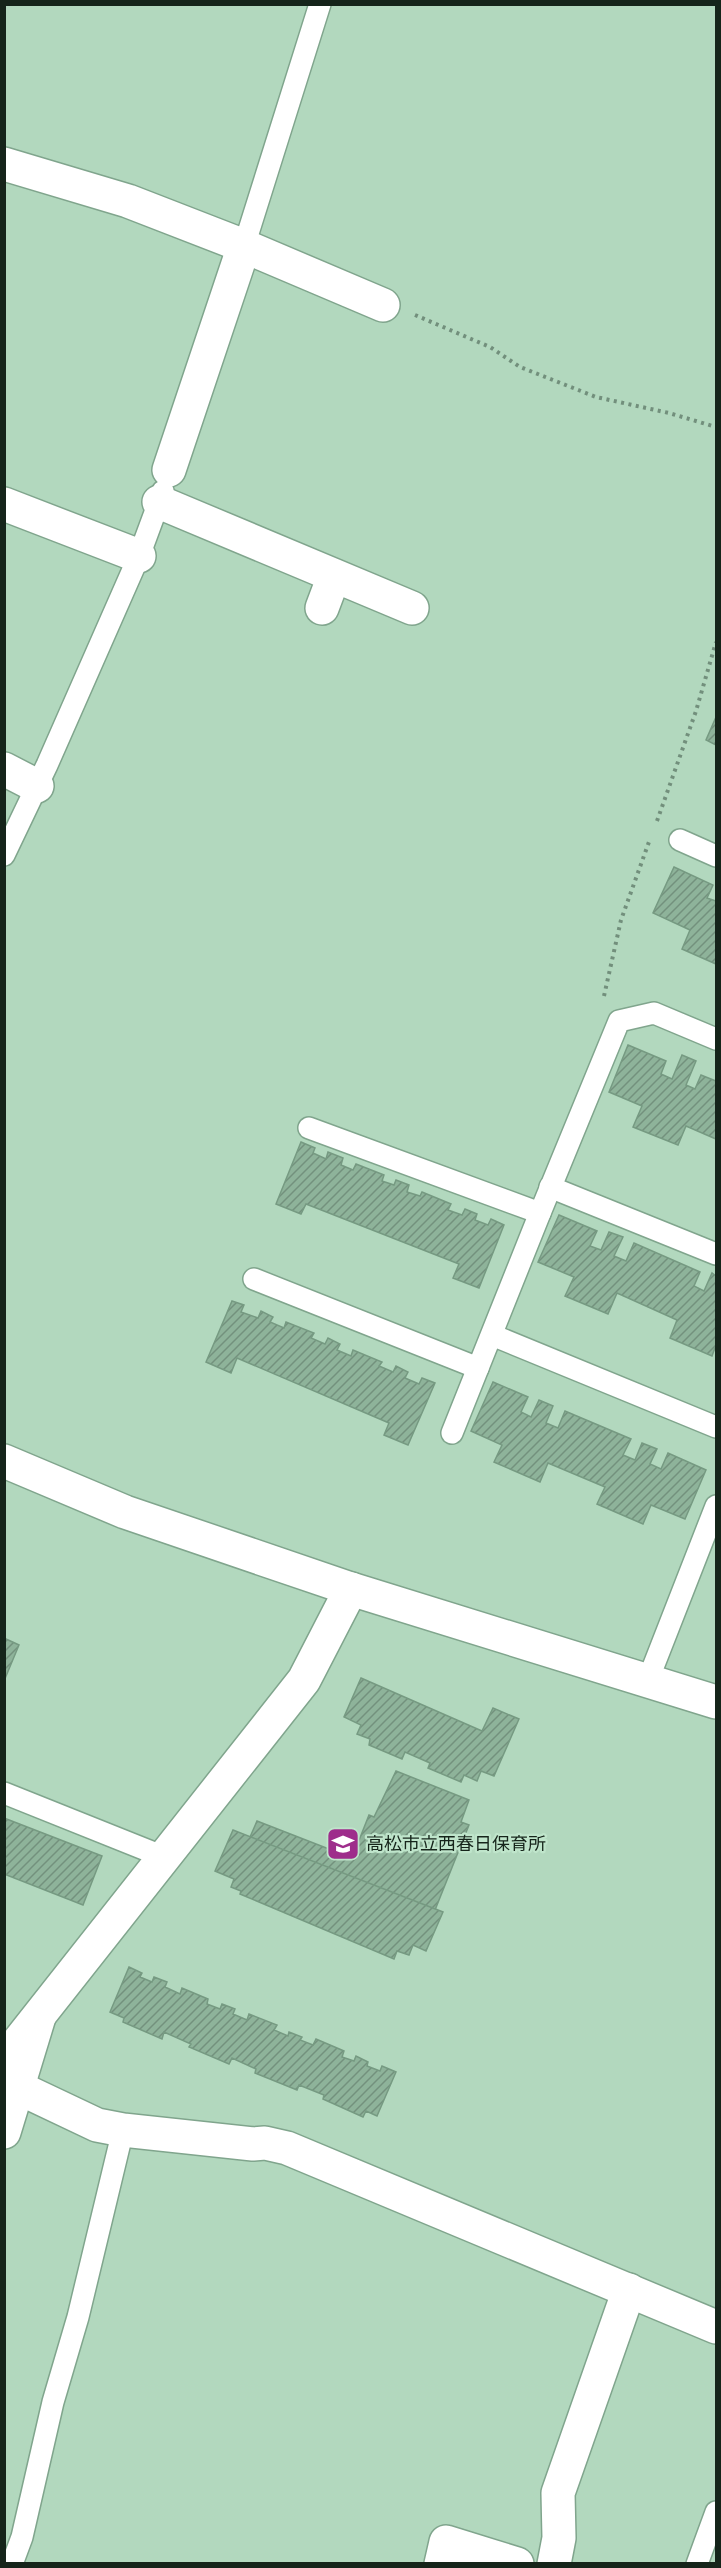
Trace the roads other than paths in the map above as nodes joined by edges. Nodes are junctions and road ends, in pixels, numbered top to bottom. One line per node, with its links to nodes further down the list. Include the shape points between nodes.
1 (320, 4): 3 (lane)
2 (4, 164): 3 (street, via 128,201)
3 (244, 246): 4 (street); 5 (street)
4 (383, 305)
5 (169, 470): 6 (lane)
6 (159, 502): 8 (lane); 9 (street)
7 (4, 504): 8 (street)
8 (139, 556): 13 (lane)
9 (334, 576): 10 (street); 11 (street)
10 (322, 608)
11 (412, 608)
12 (4, 769): 13 (street)
13 (37, 786): 15 (lane)
14 (680, 840): 16 (lane)
15 (4, 855)
16 (717, 856)
17 (717, 1039): 19 (lane, via 654,1013 619,1021)
18 (309, 1128): 20 (lane)
19 (550, 1187): 20 (lane); 21 (lane)
20 (540, 1213): 23 (lane)
21 (717, 1254)
22 (255, 1279): 24 (lane)
23 (492, 1335): 24 (lane); 25 (lane)
24 (478, 1368): 26 (lane)
25 (717, 1427)
26 (452, 1433)
27 (4, 1461): 29 (street, via 125,1512)
28 (717, 1506): 30 (lane)
29 (351, 1589): 30 (street); 33 (street, via 304,1680)
30 (648, 1680): 31 (street)
31 (717, 1702)
32 (4, 1793): 33 (lane)
33 (164, 1857): 34 (street, via 39,2017)
34 (9, 2076): 35 (street, via 97,2125); 36 (street)
35 (123, 2130): 37 (street, via 287,2148); 40 (lane)
36 (4, 2132)
37 (628, 2290): 38 (street); 43 (street, via 558,2493 559,2538)
38 (717, 2327)
39 (717, 2512): 44 (lane)
40 (12, 2564)
41 (441, 2564): 42 (street, via 446,2542)
42 (517, 2564)
43 (554, 2564)
44 (696, 2564)

